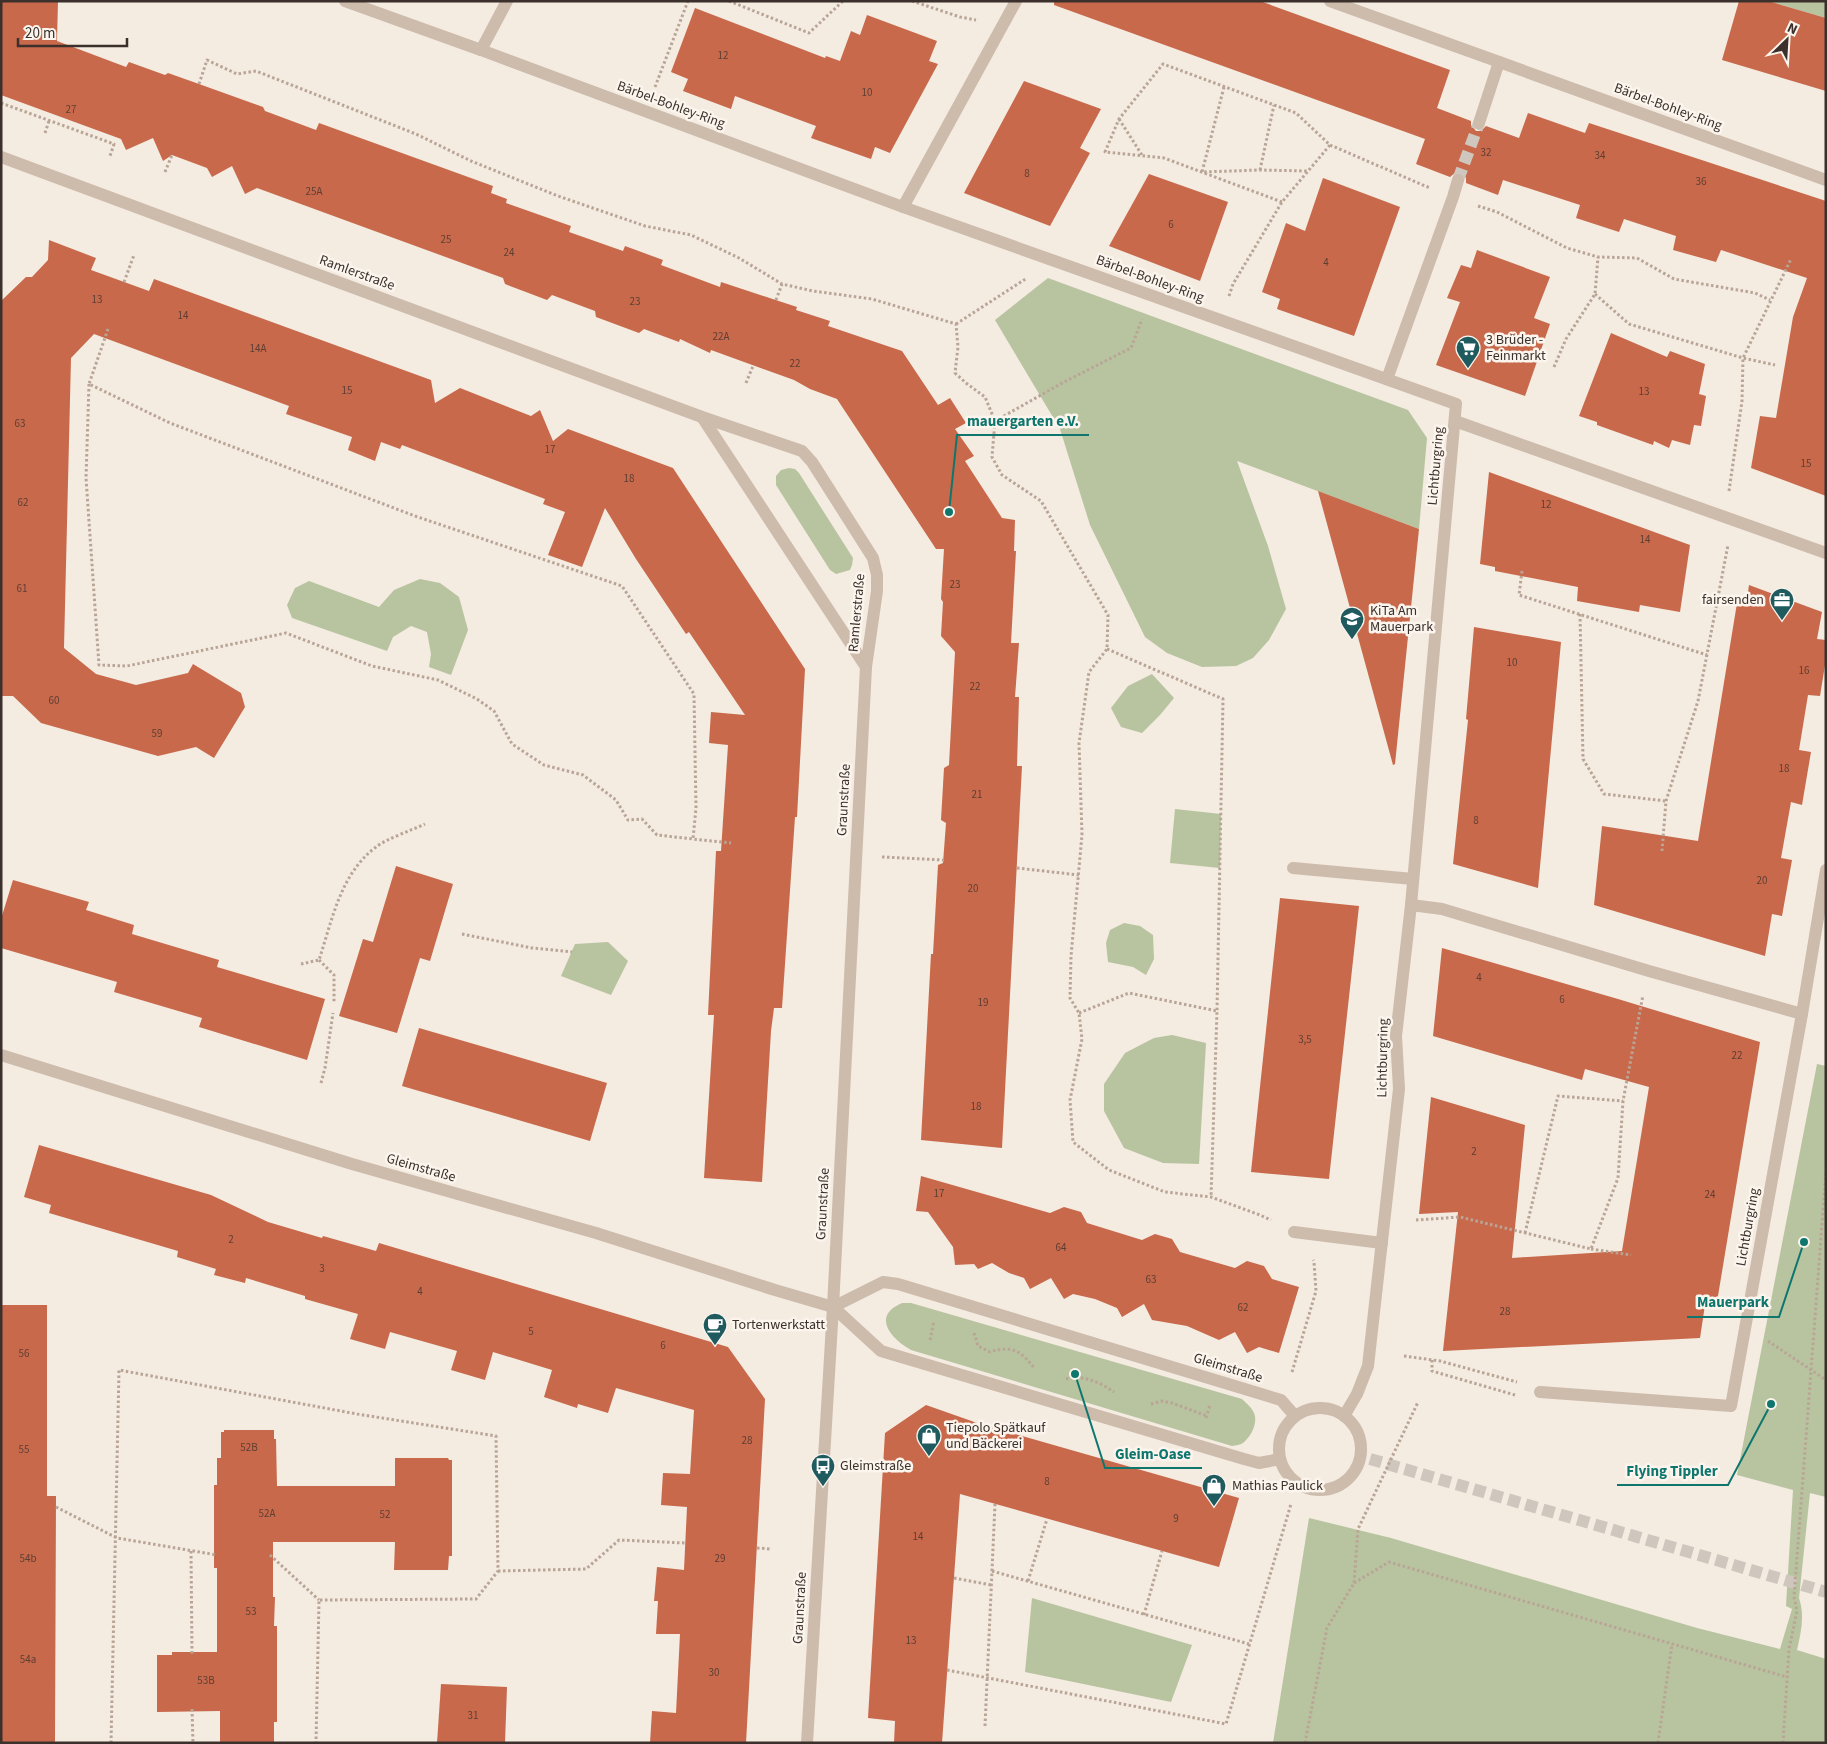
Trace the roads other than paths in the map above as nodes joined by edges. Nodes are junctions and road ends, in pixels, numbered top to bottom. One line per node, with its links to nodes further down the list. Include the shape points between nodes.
1 (345, 1): 5 (street, Bärbel-Bohley-Ring)
2 (507, 1): 5 (street)
3 (1016, 1): 11 (street)
4 (1330, 1): 6 (street, Bärbel-Bohley-Ring)
5 (481, 50): 11 (street, Bärbel-Bohley-Ring)
6 (1499, 62): 7 (street); 10 (street, Bärbel-Bohley-Ring)
7 (1478, 123)
8 (1, 157): 13 (street, Ramlerstraße)
9 (1458, 180): 12 (street)
10 (1826, 180)
11 (903, 207): 12 (street, Bärbel-Bohley-Ring)
12 (1387, 380): 14 (street, Bärbel-Bohley-Ring, via 1456,404)
13 (702, 417): 16 (street, Ramlerstraße); 16 (street, Ramlerstraße, via 802,451 812,462 873,558 877,591)
14 (1455, 421): 15 (street, Lichtburgring); 19 (street, Lichtburgring)
15 (1826, 554)
16 (866, 667): 25 (street, Graunstraße)
17 (1293, 868): 19 (street)
18 (1826, 870): 21 (street, Lichtburgring)
19 (1413, 879): 20 (street, Lichtburgring)
20 (1411, 905): 21 (street, via 1442,910); 24 (street, Lichtburgring, via 1396,1036 1399,1089)
21 (1802, 1014): 26 (street, Lichtburgring, via 1731,1406)
22 (1, 1055): 25 (street, Gleimstraße, via 352,1164 596,1233)
23 (1294, 1232): 24 (street)
24 (1382, 1243): 28 (street, Lichtburgring, via 1368,1366 1358,1394)
25 (833, 1307): 27 (street, Gleimstraße, via 883,1282 898,1284 1281,1400); 29 (street, Gleimstraße, via 881,1352 1244,1459 1259,1463); 30 (street, Graunstraße)
26 (1540, 1392)
27 (1295, 1416): 28 (street, via 1320,1408); 29 (street, via 1281,1435)
28 (1344, 1416): 29 (street, via 1353,1424 1366,1458 1347,1481 1335,1488 1308,1488 1285,1472)
29 (1280, 1459)
30 (807, 1743)

